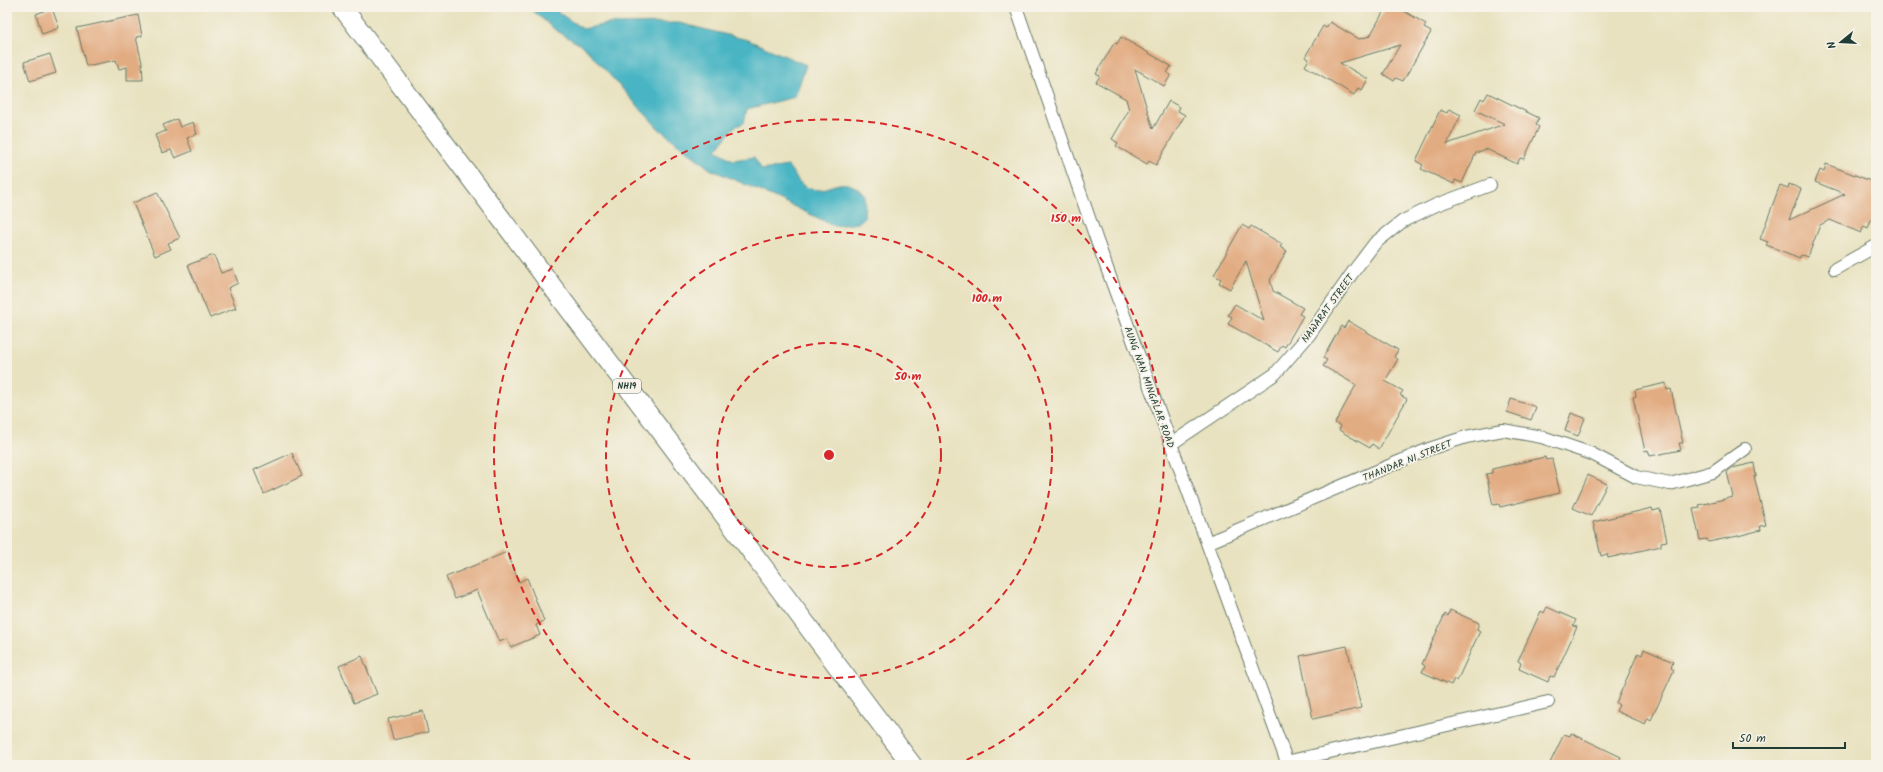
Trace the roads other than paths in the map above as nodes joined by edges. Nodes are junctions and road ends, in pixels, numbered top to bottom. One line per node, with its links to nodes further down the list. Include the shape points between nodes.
1 (342, 7): 11 (highway, NH19)
2 (1016, 7): 6 (street, AUNG NAN MINGALAR ROAD)
3 (1490, 185): 6 (street, NAWARAT STREET, via 1436,205 1404,221 1375,243 1309,335 1275,374)
4 (1876, 246): 5 (street)
5 (1835, 269)
6 (1171, 444): 8 (street, AUNG NAN MINGALAR ROAD)
7 (1745, 449): 8 (street, THANDAR NI STREET, via 1713,472 1670,484 1636,477 1592,454 1542,437 1503,430 1466,437 1429,449)
8 (1207, 543): 10 (street, AUNG NAN MINGALAR ROAD)
9 (1548, 702): 10 (street)
10 (1287, 763)
11 (912, 765)

